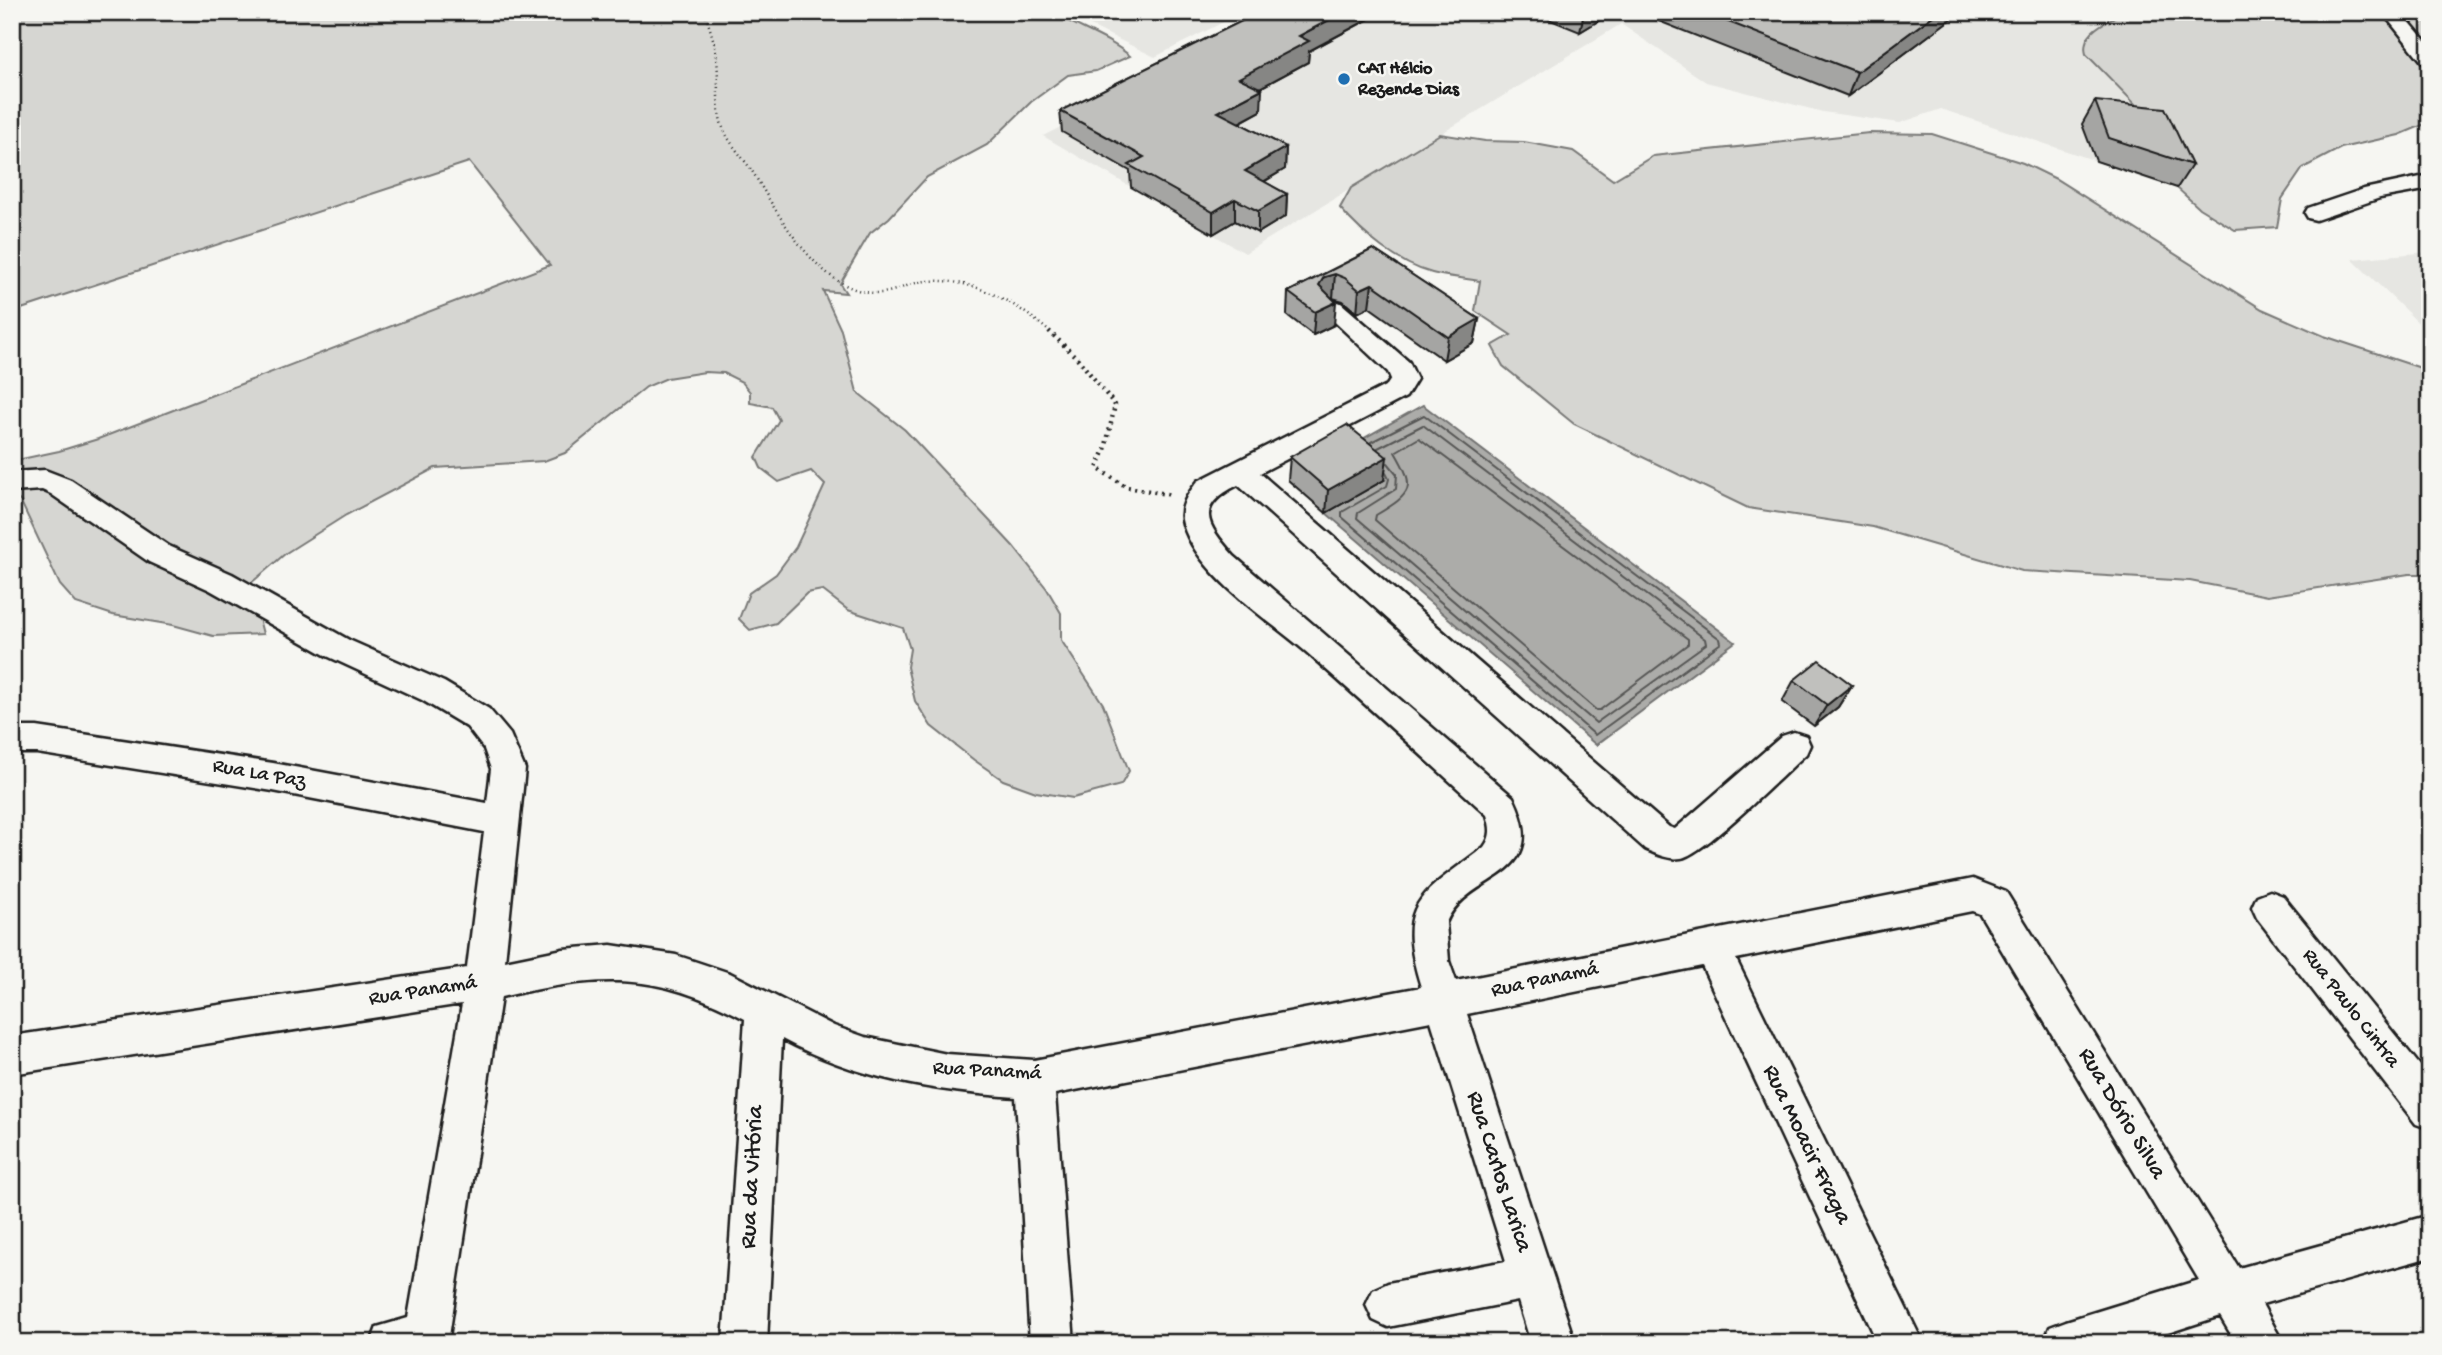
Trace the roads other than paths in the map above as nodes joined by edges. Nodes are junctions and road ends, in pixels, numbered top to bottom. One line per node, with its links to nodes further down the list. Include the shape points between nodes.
1 (2391, 12): 2 (street)
2 (2430, 59)
3 (2430, 182): 4 (street, via 2361,195)
4 (2316, 213)
5 (1332, 308): 6 (street, via 1400,368 1404,379 1397,391)
6 (1239, 470): 9 (street, via 1657,838 1683,843); 15 (street, Rua Carlos Larica, via 1197,499 1200,533 1217,558 1501,807 1508,820 1510,833 1501,855 1439,903 1428,923 1431,961)
7 (12, 482): 10 (street, via 45,480 61,487 159,554 478,718 498,743 508,769)
8 (12, 740): 10 (street, Rua La Paz, via 273,776)
9 (1794, 745)
10 (504, 821): 14 (street)
11 (1973, 895): 13 (street, Rua Panamá); 22 (street, Rua Dório Silva, via 1993,903)
12 (2270, 907): 19 (street, Rua Paulo Cintra)
13 (1711, 946): 15 (street, Rua Panamá); 28 (street, Rua Moacir Fraga)
14 (484, 983): 16 (street, Rua Panamá, via 563,966 611,962 676,972 717,985); 17 (street, Rua Panamá); 24 (street)
15 (1443, 1002): 18 (street, Rua Panamá); 21 (street, Rua Carlos Larica)
16 (764, 1010): 18 (street, Rua Panamá, via 865,1056 947,1073); 25 (street, Rua da Vitória)
17 (12, 1055)
18 (1034, 1079): 26 (street)
19 (2430, 1110)
20 (2430, 1236): 22 (street)
21 (1532, 1277): 23 (street); 27 (street, Rua Carlos Larica)
22 (2230, 1292): 29 (street); 30 (street, Rua Dório Silva)
23 (1388, 1305)
24 (416, 1341)
25 (745, 1343)
26 (1052, 1343)
27 (1553, 1343)
28 (1901, 1343)
29 (2066, 1343)
30 (2261, 1343)

